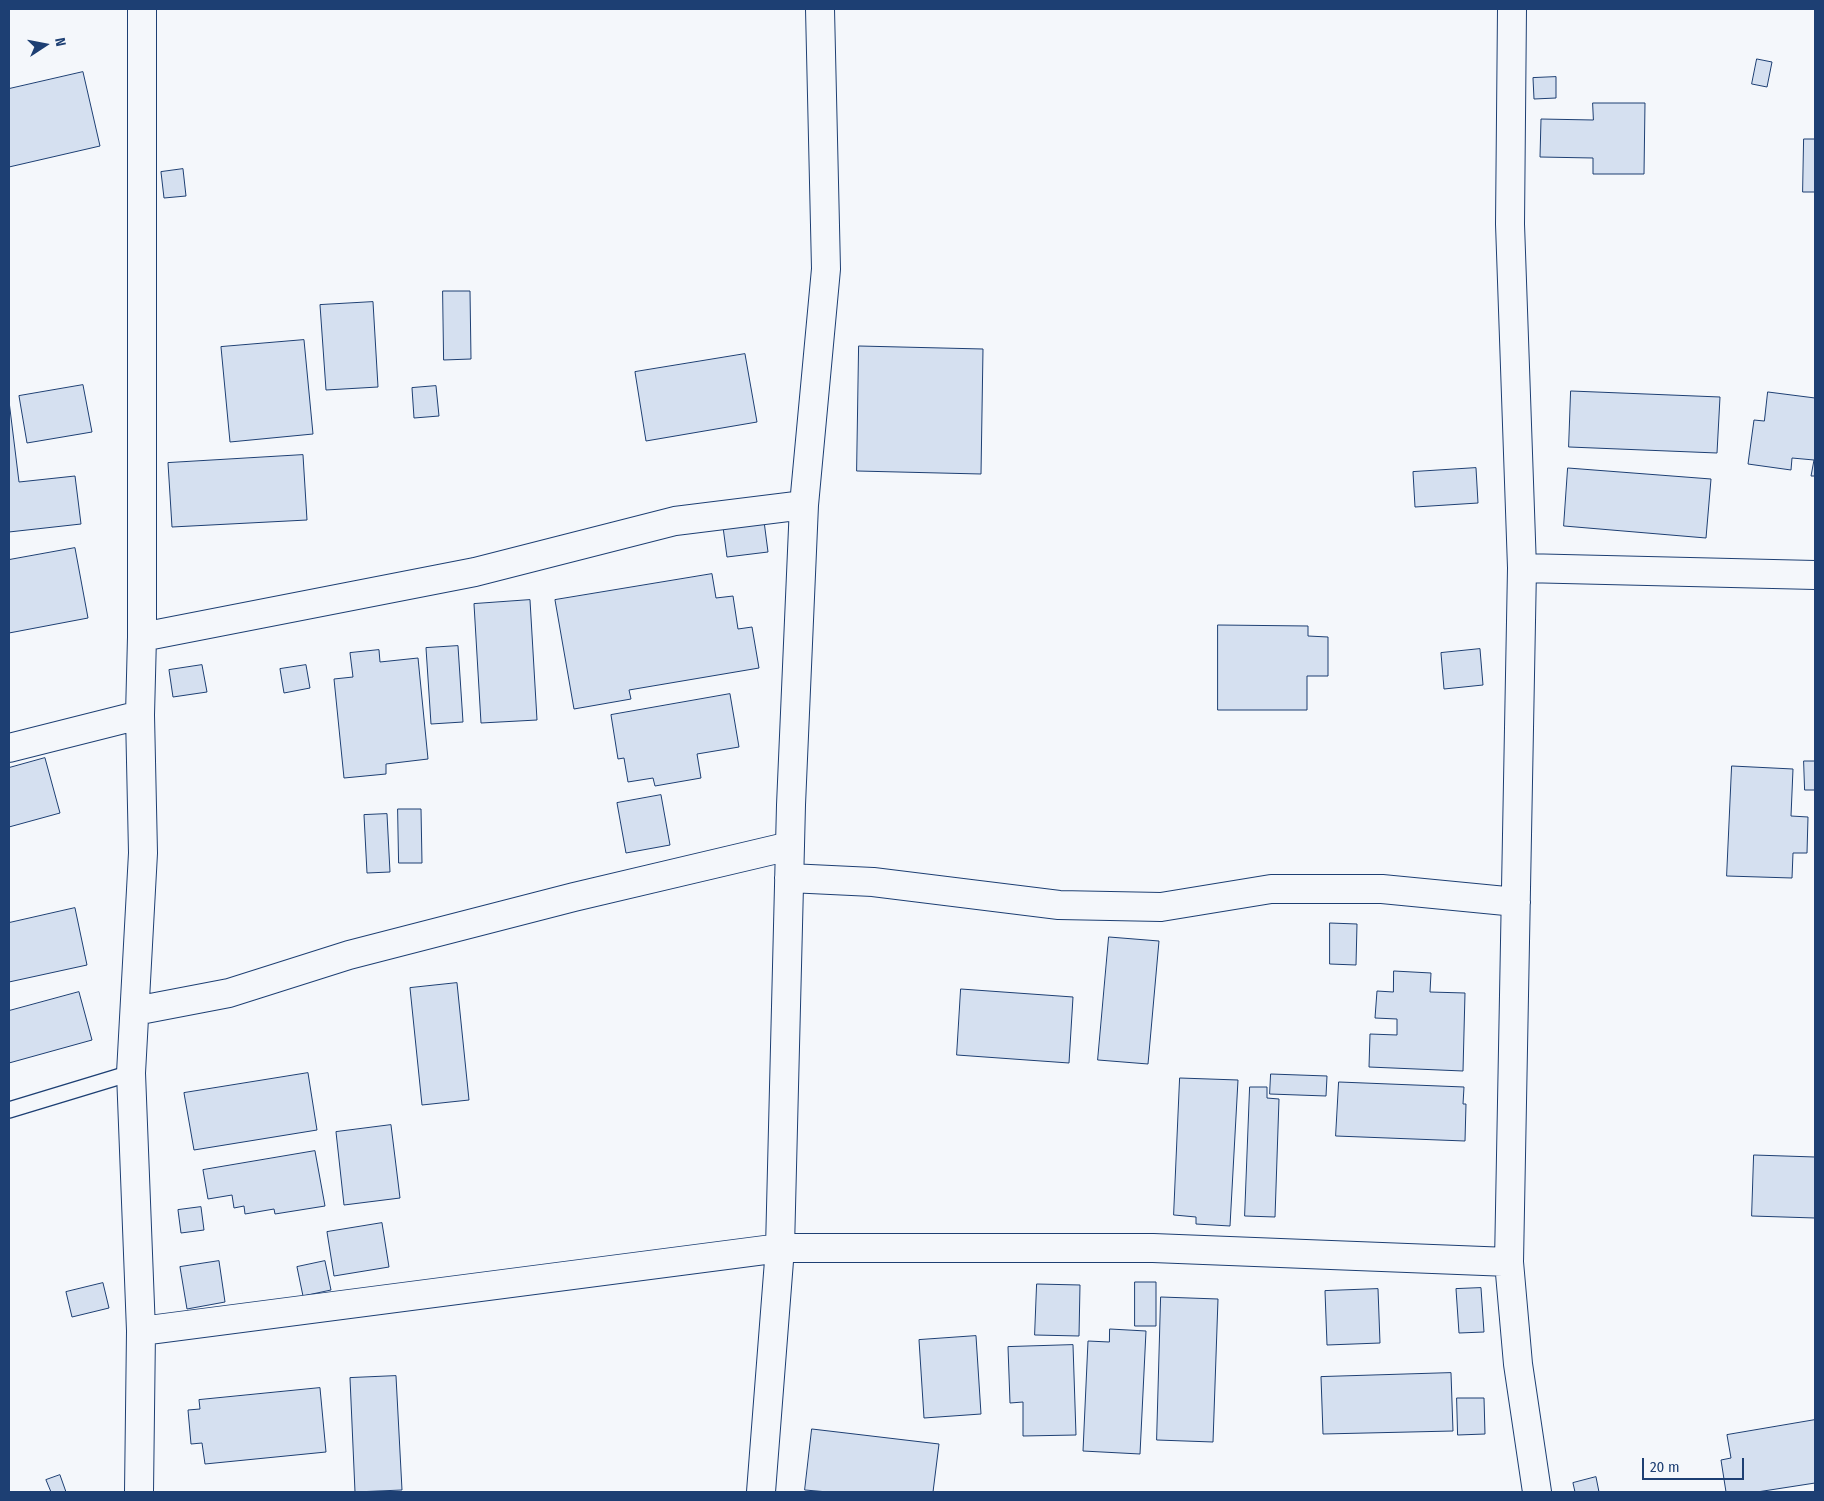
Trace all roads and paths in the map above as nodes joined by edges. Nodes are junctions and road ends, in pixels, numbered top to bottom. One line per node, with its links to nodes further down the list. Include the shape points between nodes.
1 (142, 9): 7 (street)
2 (820, 9): 4 (street, via 826,269)
3 (1512, 9): 5 (street, via 1510,224)
4 (804, 505): 7 (street, via 675,521 475,572); 10 (street)
5 (1522, 568): 6 (street); 12 (street)
6 (1815, 575)
7 (142, 637): 8 (street)
8 (140, 715): 9 (street); 13 (street, via 143,853)
9 (9, 748)
10 (790, 846): 11 (street); 13 (street, via 348,954 229,993)
11 (789, 878): 12 (street, via 882,883 1059,905 1161,907 1270,889 1382,889); 16 (street)
12 (1516, 902): 17 (street)
13 (135, 1011): 14 (street)
14 (131, 1073): 15 (lane); 18 (street)
15 (9, 1110)
16 (780, 1248): 17 (street, via 1153,1248); 18 (street); 20 (street)
17 (1509, 1262): 21 (street, via 1518,1364)
18 (141, 1331): 19 (street)
19 (139, 1492)
20 (761, 1492)
21 (1537, 1492)

